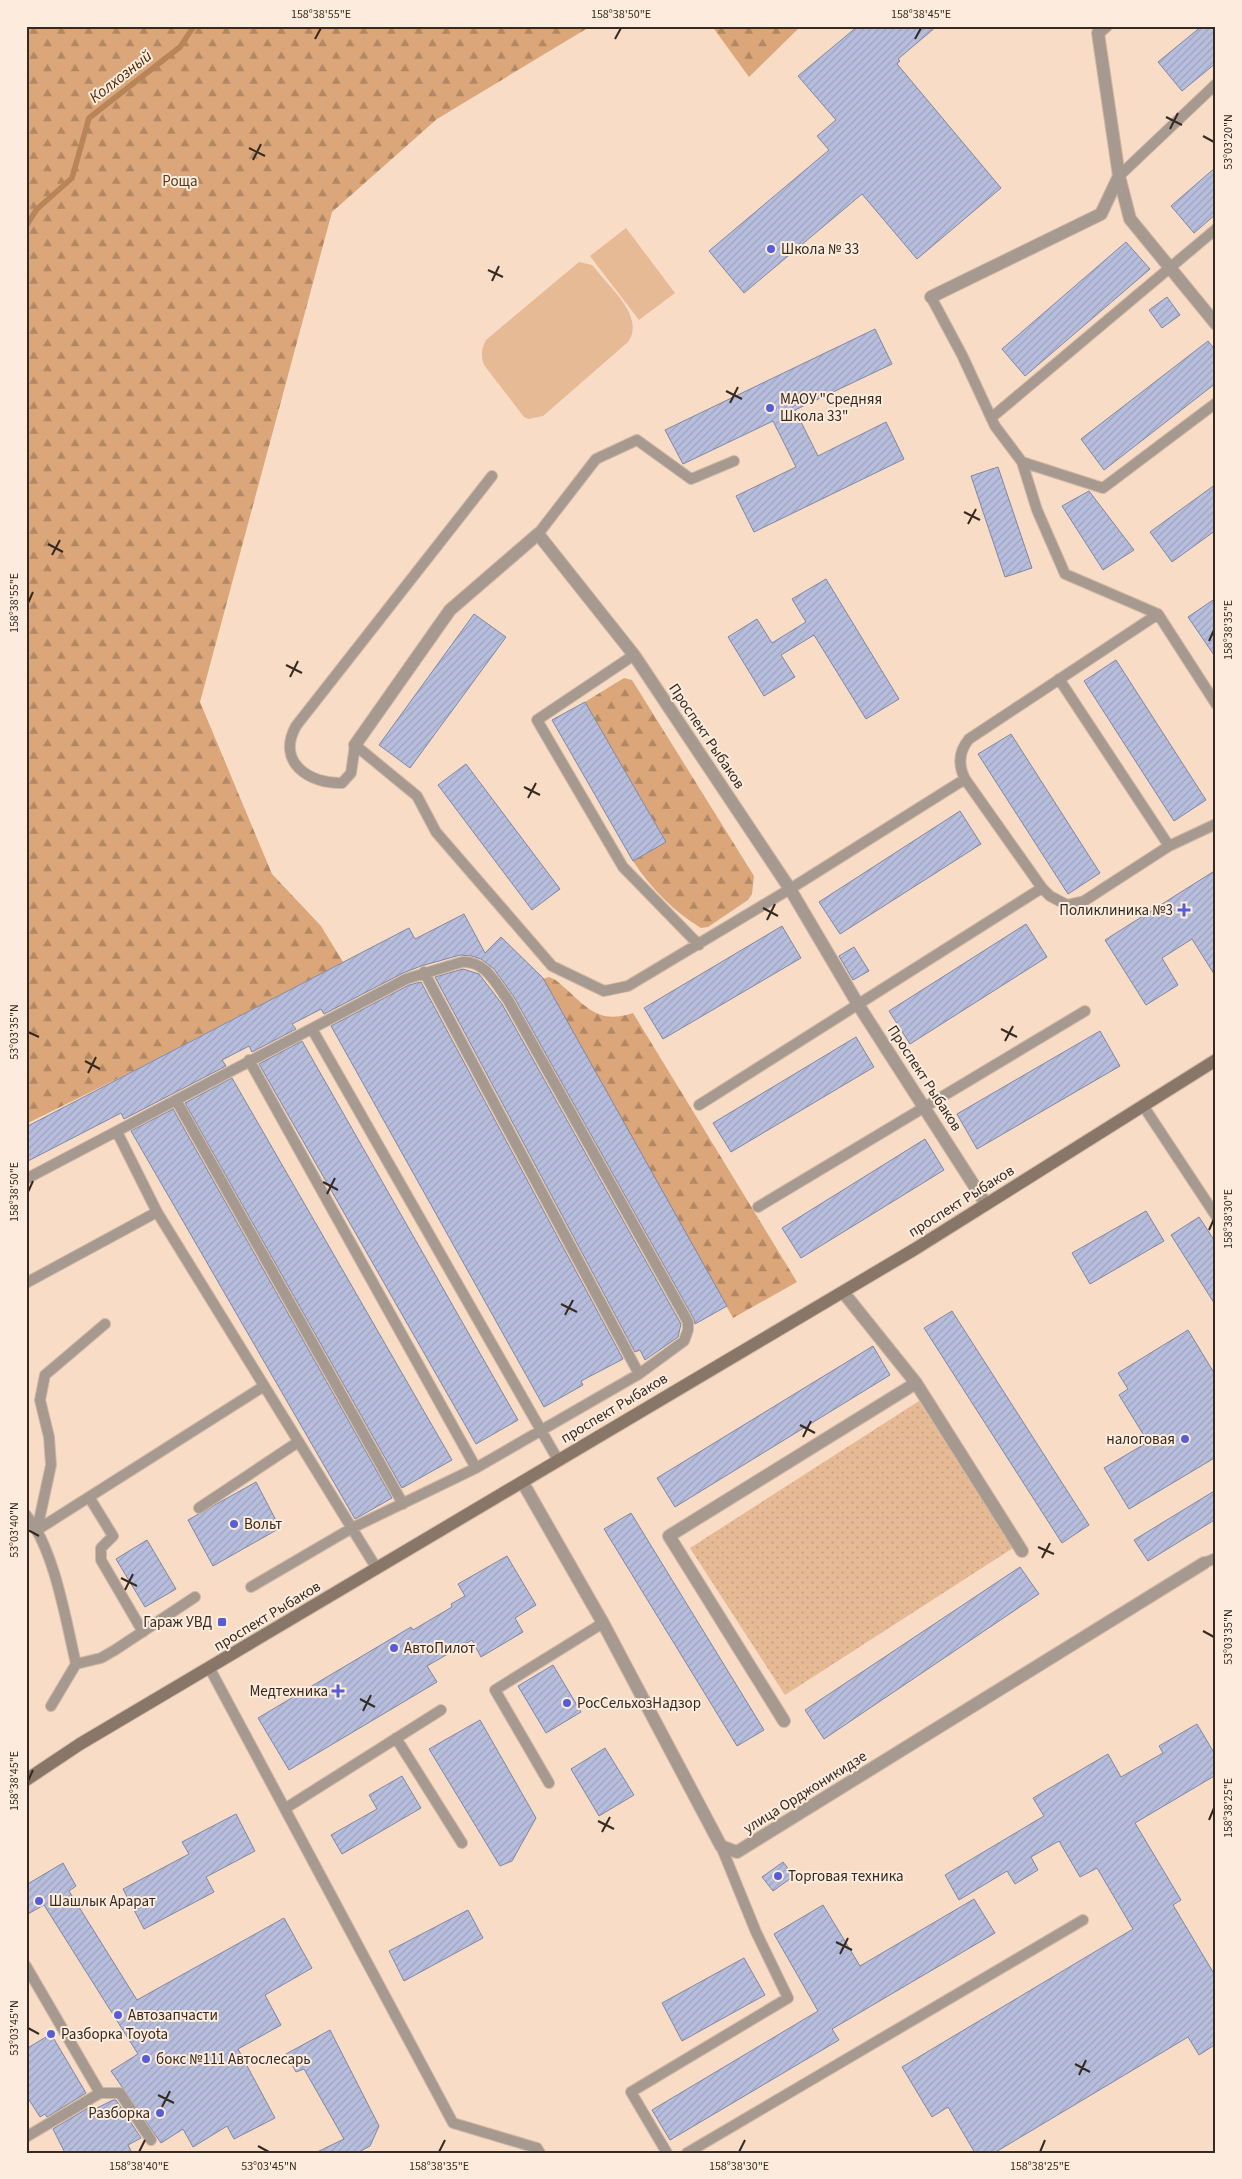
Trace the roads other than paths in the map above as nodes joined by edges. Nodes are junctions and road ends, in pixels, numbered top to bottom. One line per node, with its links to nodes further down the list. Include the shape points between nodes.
1 (1106, 26): 3 (street, via 1098,33)
2 (1216, 84): 3 (lane)
3 (1119, 176): 5 (street, via 1130,219); 6 (street, via 1100,214)
4 (1216, 229): 5 (lane)
5 (1171, 268): 7 (street); 9 (lane)
6 (931, 297): 9 (lane)
7 (1216, 324)
8 (1216, 403): 11 (lane, via 1103,488)
9 (991, 418): 11 (lane)
10 (734, 461): 13 (lane, via 691,479 637,440 596,460)
11 (1022, 462): 14 (lane, via 1036,510 1065,574)
12 (492, 476): 18 (lane, via 296,726 290,748 302,773 320,781 342,784 351,773)
13 (538, 534): 15 (street, Проспект Рыбаков); 18 (street, via 450,610)
14 (1158, 614): 16 (lane); 17 (lane)
15 (634, 656): 23 (street, Проспект Рыбаков); 24 (lane, via 537,720 623,867)
16 (1059, 680): 19 (lane, via 969,738 960,756); 21 (lane)
17 (1216, 704)
18 (355, 745): 24 (lane, via 417,796 436,832 552,966 604,991 618,989)
19 (965, 779): 22 (lane); 23 (lane)
20 (1216, 824): 21 (lane)
21 (1169, 846): 22 (lane, via 1084,901 1067,905)
22 (1042, 888): 26 (lane)
23 (790, 889): 24 (lane); 26 (street, Проспект Рыбаков)
24 (699, 944)
25 (424, 972): 28 (lane); 44 (lane); 44 (lane, via 472,962 491,977 508,1000 688,1322 684,1340)
26 (859, 1006): 32 (lane); 33 (street, Проспект Рыбаков)
27 (1085, 1011): 33 (lane)
28 (312, 1029): 29 (lane); 47 (lane)
29 (249, 1060): 31 (lane); 50 (lane)
30 (1216, 1060): 34 (main road, проспект Рыбаков)
31 (176, 1100): 35 (lane); 53 (lane)
32 (700, 1105)
33 (923, 1107): 37 (street, Проспект Рыбаков); 38 (lane)
34 (1144, 1107): 37 (main road, проспект Рыбаков); 40 (lane)
35 (116, 1132): 36 (lane); 39 (lane)
36 (26, 1179)
37 (986, 1204): 42 (main road, проспект Рыбаков)
38 (758, 1207)
39 (157, 1212): 41 (lane); 46 (lane)
40 (1216, 1216)
41 (26, 1283)
42 (843, 1292): 45 (street); 49 (main road, проспект Рыбаков)
43 (105, 1324): 57 (lane, via 45,1375 40,1400 49,1437 51,1465)
44 (639, 1374): 47 (lane)
45 (916, 1382): 58 (street); 69 (street, via 669,1536)
46 (264, 1386): 48 (lane); 52 (lane)
47 (541, 1432): 49 (lane); 50 (lane)
48 (298, 1442): 54 (lane); 56 (lane)
49 (558, 1460): 51 (main road, проспект Рыбаков)
50 (476, 1468): 53 (lane)
51 (523, 1484): 60 (main road, проспект Рыбаков); 63 (street)
52 (89, 1497): 57 (lane); 64 (lane, via 113,1536 101,1548 101,1560)
53 (403, 1504): 56 (lane)
54 (199, 1508)
55 (26, 1515): 57 (lane)
56 (352, 1528): 60 (lane); 61 (lane)
57 (37, 1530): 65 (lane, via 48,1557)
58 (1022, 1551)
59 (1210, 1561): 75 (street, улица Орджоникидзе, via 737,1852)
60 (377, 1569): 66 (main road, проспект Рыбаков)
61 (251, 1587)
62 (195, 1597): 64 (lane)
63 (603, 1624): 72 (lane, via 495,1690); 75 (street)
64 (143, 1632): 65 (lane, via 101,1658)
65 (76, 1664): 67 (lane)
66 (210, 1669): 71 (main road, проспект Рыбаков, via 80,1744); 73 (lane)
67 (51, 1706)
68 (441, 1710): 70 (lane)
69 (784, 1721)
70 (396, 1738): 73 (lane); 74 (lane)
71 (26, 1780)
72 (549, 1783)
73 (286, 1808): 81 (lane, via 414,2054 454,2123 537,2148)
74 (462, 1843)
75 (721, 1846): 82 (lane, via 756,1932 788,1998 630,2092)
76 (1083, 1920): 83 (lane)
77 (26, 1966): 78 (lane)
78 (100, 2093): 79 (lane); 80 (lane, via 120,2093)
79 (26, 2137)
80 (151, 2140)
81 (540, 2153)
82 (667, 2153)
83 (687, 2153)

